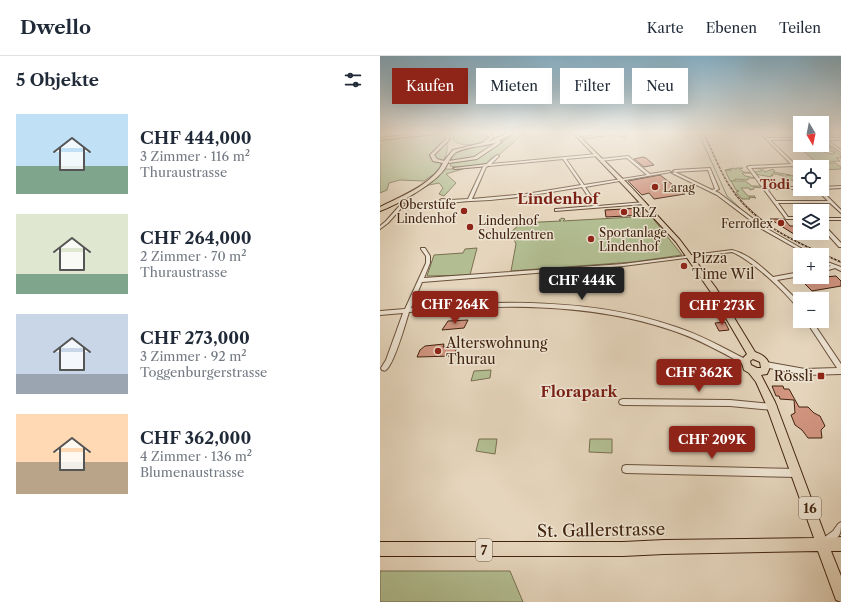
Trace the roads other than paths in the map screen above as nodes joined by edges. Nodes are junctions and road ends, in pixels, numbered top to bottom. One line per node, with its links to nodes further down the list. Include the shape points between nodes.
1 (433, 157): 13 (highway)
2 (447, 157): 13 (highway)
3 (459, 157): 4 (highway, via 464,161)
4 (475, 157)
5 (496, 157): 14 (street)
6 (570, 157): 11 (street)
7 (598, 157): 12 (main road)
8 (624, 157): 12 (street)
9 (629, 157): 17 (street)
10 (785, 157): 15 (street)
11 (564, 158): 14 (street); 19 (street)
12 (601, 160): 18 (main road)
13 (443, 164): 14 (highway, via 449,168); 33 (highway, via 434,178)
14 (487, 165): 26 (street)
15 (793, 165): 21 (street, via 749,167)
16 (675, 172): 17 (street); 24 (street); 24 (street, via 708,169 717,189)
17 (649, 175): 18 (street)
18 (620, 180): 19 (street); 30 (main road)
19 (583, 186): 26 (street); 32 (street)
20 (841, 187): 23 (street)
21 (764, 188): 22 (street); 28 (street)
22 (793, 188)
23 (829, 188)
24 (712, 191): 42 (street, via 763,228)
25 (826, 196): 29 (street)
26 (470, 199): 27 (street)
27 (442, 200)
28 (775, 202): 29 (street); 36 (street, via 787,218)
29 (832, 202): 35 (street)
30 (644, 203): 32 (street); 44 (main road)
31 (403, 204): 39 (street)
32 (597, 207): 34 (street)
33 (380, 209)
34 (556, 210)
35 (841, 212)
36 (793, 218)
37 (829, 218): 38 (street)
38 (841, 219)
39 (380, 228)
40 (829, 233): 41 (street)
41 (841, 246)
42 (798, 248)
43 (423, 249): 50 (street, via 428,256 428,263)
44 (690, 256): 50 (street, via 623,265); 51 (street, via 736,251); 56 (main road)
45 (829, 263): 46 (street)
46 (835, 266): 47 (street); 48 (street)
47 (829, 268)
48 (841, 269)
49 (793, 276): 51 (street)
50 (421, 280): 53 (street)
51 (772, 280): 52 (street)
52 (793, 297)
53 (408, 310): 54 (street); 57 (street, via 522,304 602,312 673,328); 58 (street, via 390,361)
54 (380, 314)
55 (814, 328): 60 (street)
56 (752, 356): 57 (main road, via 747,357); 59 (main road, via 759,357)
57 (745, 362): 61 (main road, 16)
58 (384, 368)
59 (765, 368): 60 (street, via 798,371); 61 (main road, via 760,372); 63 (main road, 16)
60 (841, 370)
61 (753, 371): 63 (main road, 16)
62 (623, 402): 63 (street)
63 (772, 404): 65 (main road, 16)
64 (626, 469): 65 (street)
65 (797, 473): 67 (main road, 16)
66 (841, 527): 67 (street)
67 (822, 544): 68 (main road, 7); 69 (main road, St. Gallerstrasse / 7, via 623,549); 70 (main road)
68 (841, 544)
69 (380, 549)
70 (841, 595)

